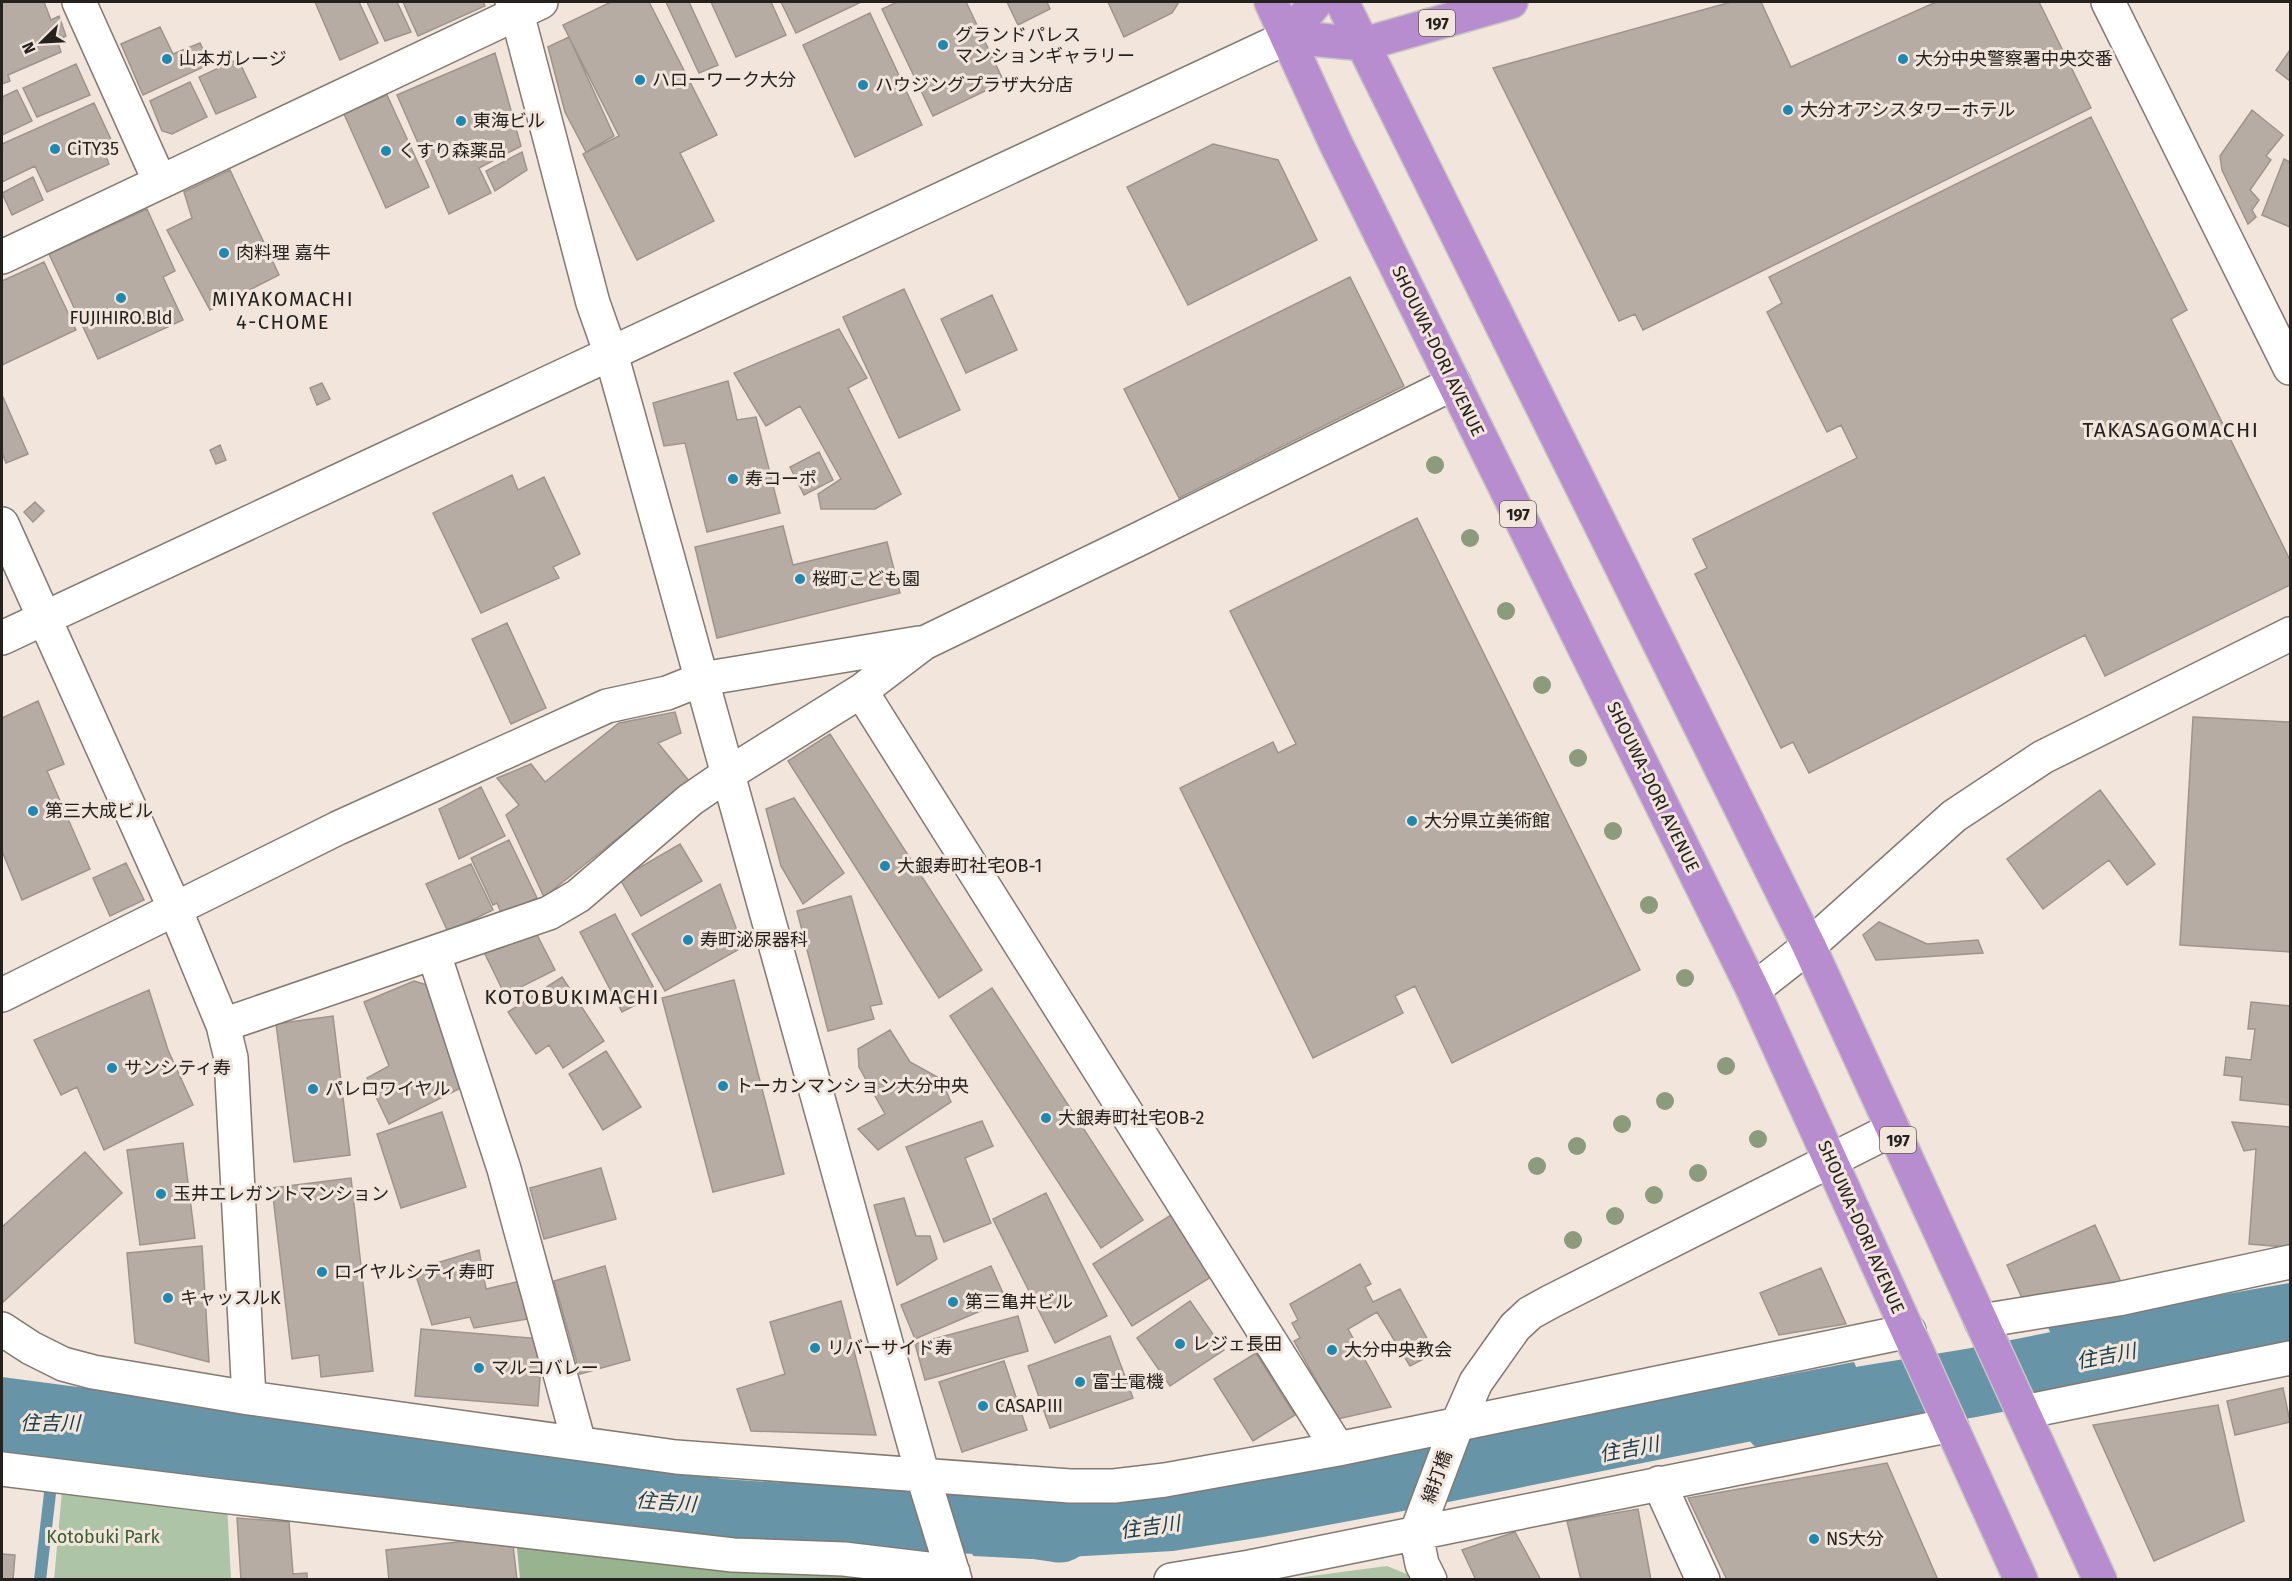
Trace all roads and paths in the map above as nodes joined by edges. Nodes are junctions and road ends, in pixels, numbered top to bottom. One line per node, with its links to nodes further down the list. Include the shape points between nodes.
1 (78, 2): 10 (street)
2 (1271, 2): 8 (highway, SHOUWA-DORI AVENUE / 197)
3 (1316, 2): 8 (highway)
4 (1342, 2): 9 (highway, 197)
5 (1511, 2): 9 (highway, 197)
6 (2108, 2): 13 (street)
7 (523, 5): 10 (street); 12 (street, via 592,303)
8 (1288, 37): 9 (highway, 197); 12 (street); 14 (highway, SHOUWA-DORI AVENUE / 197, via 1336,144)
9 (1364, 44): 24 (highway, 197)
10 (160, 182): 11 (street)
11 (2, 258)
12 (611, 354): 16 (street); 20 (street)
13 (2290, 368)
14 (1454, 383): 19 (street); 26 (highway, SHOUWA-DORI AVENUE / 197)
15 (2, 524): 16 (street)
16 (43, 618): 18 (street); 23 (street)
17 (2290, 634): 24 (street, via 2008,778 1954,816)
18 (2, 638)
19 (924, 642): 20 (street); 21 (street)
20 (702, 679): 22 (street); 23 (street, via 667,693 607,706 338,828)
21 (861, 691): 22 (street); 41 (street)
22 (728, 774): 25 (street, via 690,800 579,896 549,913); 44 (street)
23 (175, 909): 27 (street); 28 (street)
24 (1809, 946): 26 (street); 29 (highway, 197)
25 (434, 954): 28 (street); 40 (street, via 504,1169)
26 (1753, 990): 30 (highway, SHOUWA-DORI AVENUE / 197)
27 (2, 995)
28 (224, 1025): 36 (street, via 231,1058)
29 (1893, 1129): 30 (street, 綿打橋); 32 (highway, 197)
30 (1831, 1159): 34 (highway, SHOUWA-DORI AVENUE / 197); 39 (street, 綿打橋, via 1530,1313 1482,1372)
31 (2290, 1262): 32 (street)
32 (1984, 1328): 37 (highway, 197)
33 (2, 1329): 36 (street, via 31,1348 93,1372)
34 (1912, 1339): 38 (highway, SHOUWA-DORI AVENUE / 197); 39 (street)
35 (2290, 1358): 37 (street)
36 (249, 1398): 40 (street)
37 (2020, 1405): 52 (highway, 197)
38 (1948, 1418): 43 (street); 51 (highway, SHOUWA-DORI AVENUE / 197)
39 (1453, 1433): 41 (street); 45 (street, 綿打橋)
40 (579, 1443): 44 (street)
41 (1338, 1449): 44 (street, via 1114,1486)
42 (2, 1469): 47 (street, via 733,1555 844,1559)
43 (1659, 1483): 45 (street); 50 (street)
44 (927, 1487): 47 (street)
45 (1420, 1523): 46 (street); 49 (street, via 1422,1564)
46 (1253, 1573): 48 (street)
47 (954, 1576)
48 (1171, 1580)
49 (1430, 1580)
50 (1703, 1580)
51 (2022, 1580)
52 (2100, 1580)

